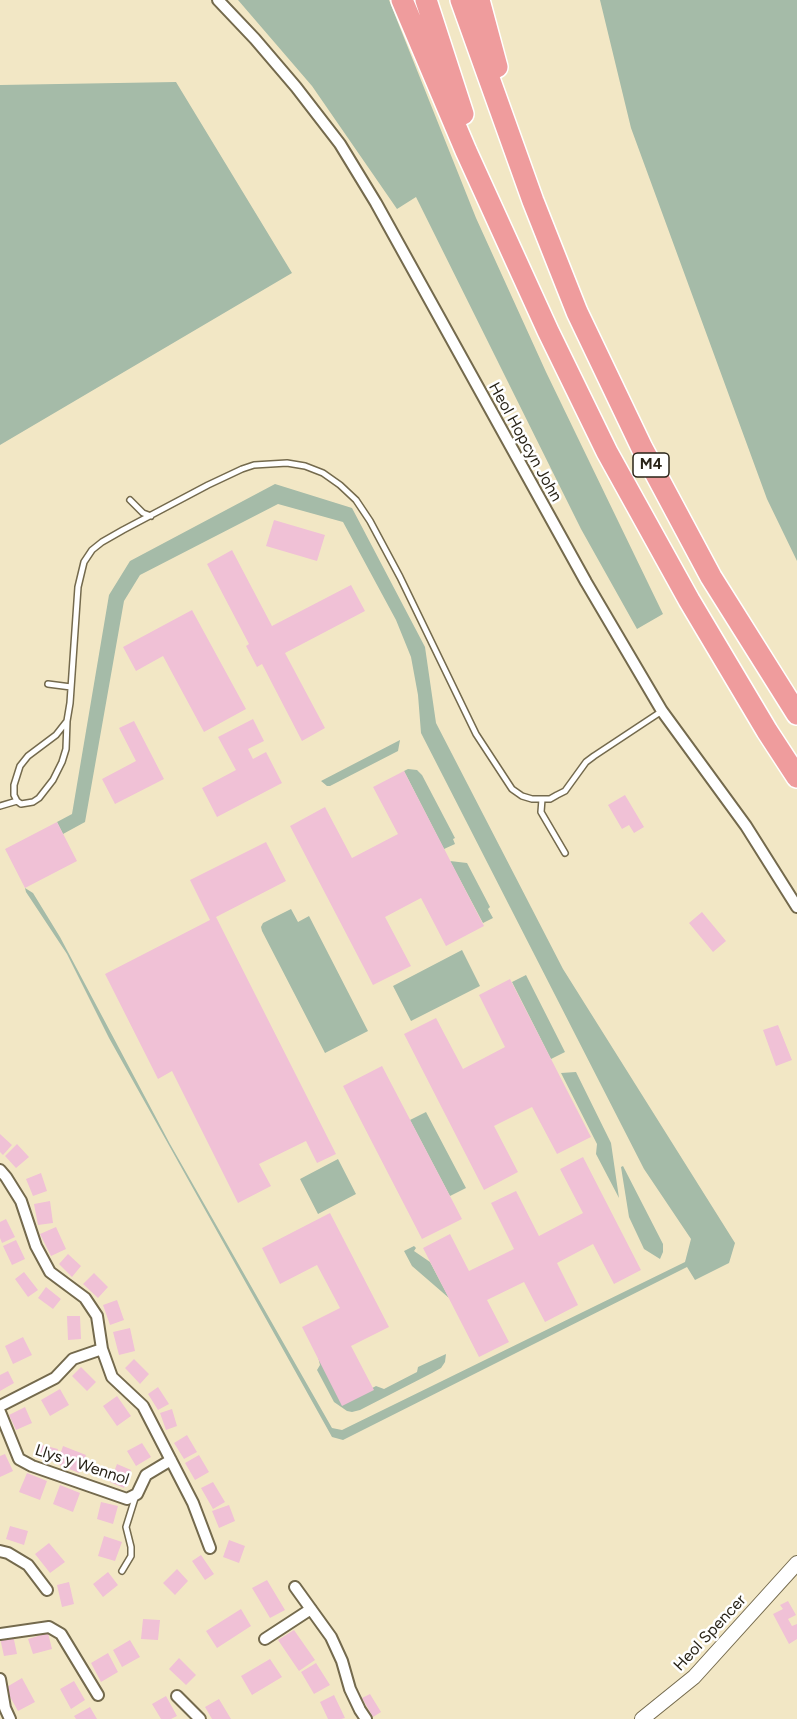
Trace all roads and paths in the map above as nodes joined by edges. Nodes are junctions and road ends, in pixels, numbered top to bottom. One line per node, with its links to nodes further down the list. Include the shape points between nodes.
1 (218, 0): 12 (street, Heol Hopcyn John, via 296,87 340,144)
2 (402, 0): 7 (highway)
3 (426, 0): 7 (highway, M4, via 480,168)
4 (461, 0): 6 (highway, M4)
5 (479, 0): 6 (highway)
6 (533, 201): 13 (highway, M4, via 577,312 642,448 711,577)
7 (530, 291): 15 (highway, M4, via 613,462 689,600)
8 (129, 500): 9 (lane)
9 (151, 516): 11 (lane, via 102,542 84,562 78,587); 16 (lane, via 254,465 305,466 340,485 370,521 476,734 504,779 522,796)
10 (48, 684): 11 (lane)
11 (71, 687): 14 (lane)
12 (662, 711): 16 (lane, via 586,762 565,791); 20 (street, Heol Hopcyn John, via 746,826)
13 (797, 714)
14 (67, 721): 17 (lane, via 57,735 20,766 14,785); 17 (lane, via 66,749 53,780 33,802)
15 (797, 777)
16 (542, 799): 19 (lane, via 541,812)
17 (16, 801): 18 (lane)
18 (0, 806)
19 (565, 853)
20 (797, 907)
21 (0, 1170): 22 (street, via 21,1201 36,1246 50,1272 85,1298 98,1316)
22 (102, 1349): 23 (street, via 73,1359 55,1378); 25 (street, via 112,1377 143,1406)
23 (0, 1406)
24 (0, 1412): 26 (street, Llys y Wennol, via 19,1459 127,1500)
25 (171, 1460): 26 (street, Llys y Wennol, via 146,1475); 27 (street)
26 (137, 1494): 30 (lane, via 126,1527 131,1556)
27 (210, 1548)
28 (0, 1551): 32 (street, via 28,1565)
29 (797, 1563): 42 (street, Heol Spencer, via 694,1677)
30 (122, 1571)
31 (295, 1587): 33 (street)
32 (47, 1590)
33 (311, 1609): 35 (street); 41 (street, via 331,1637)
34 (0, 1634): 37 (street, via 49,1627 61,1634)
35 (265, 1639)
36 (0, 1680): 39 (street)
37 (98, 1695)
38 (177, 1696): 40 (street)
39 (10, 1719)
40 (200, 1719)
41 (366, 1719)
42 (642, 1719)

